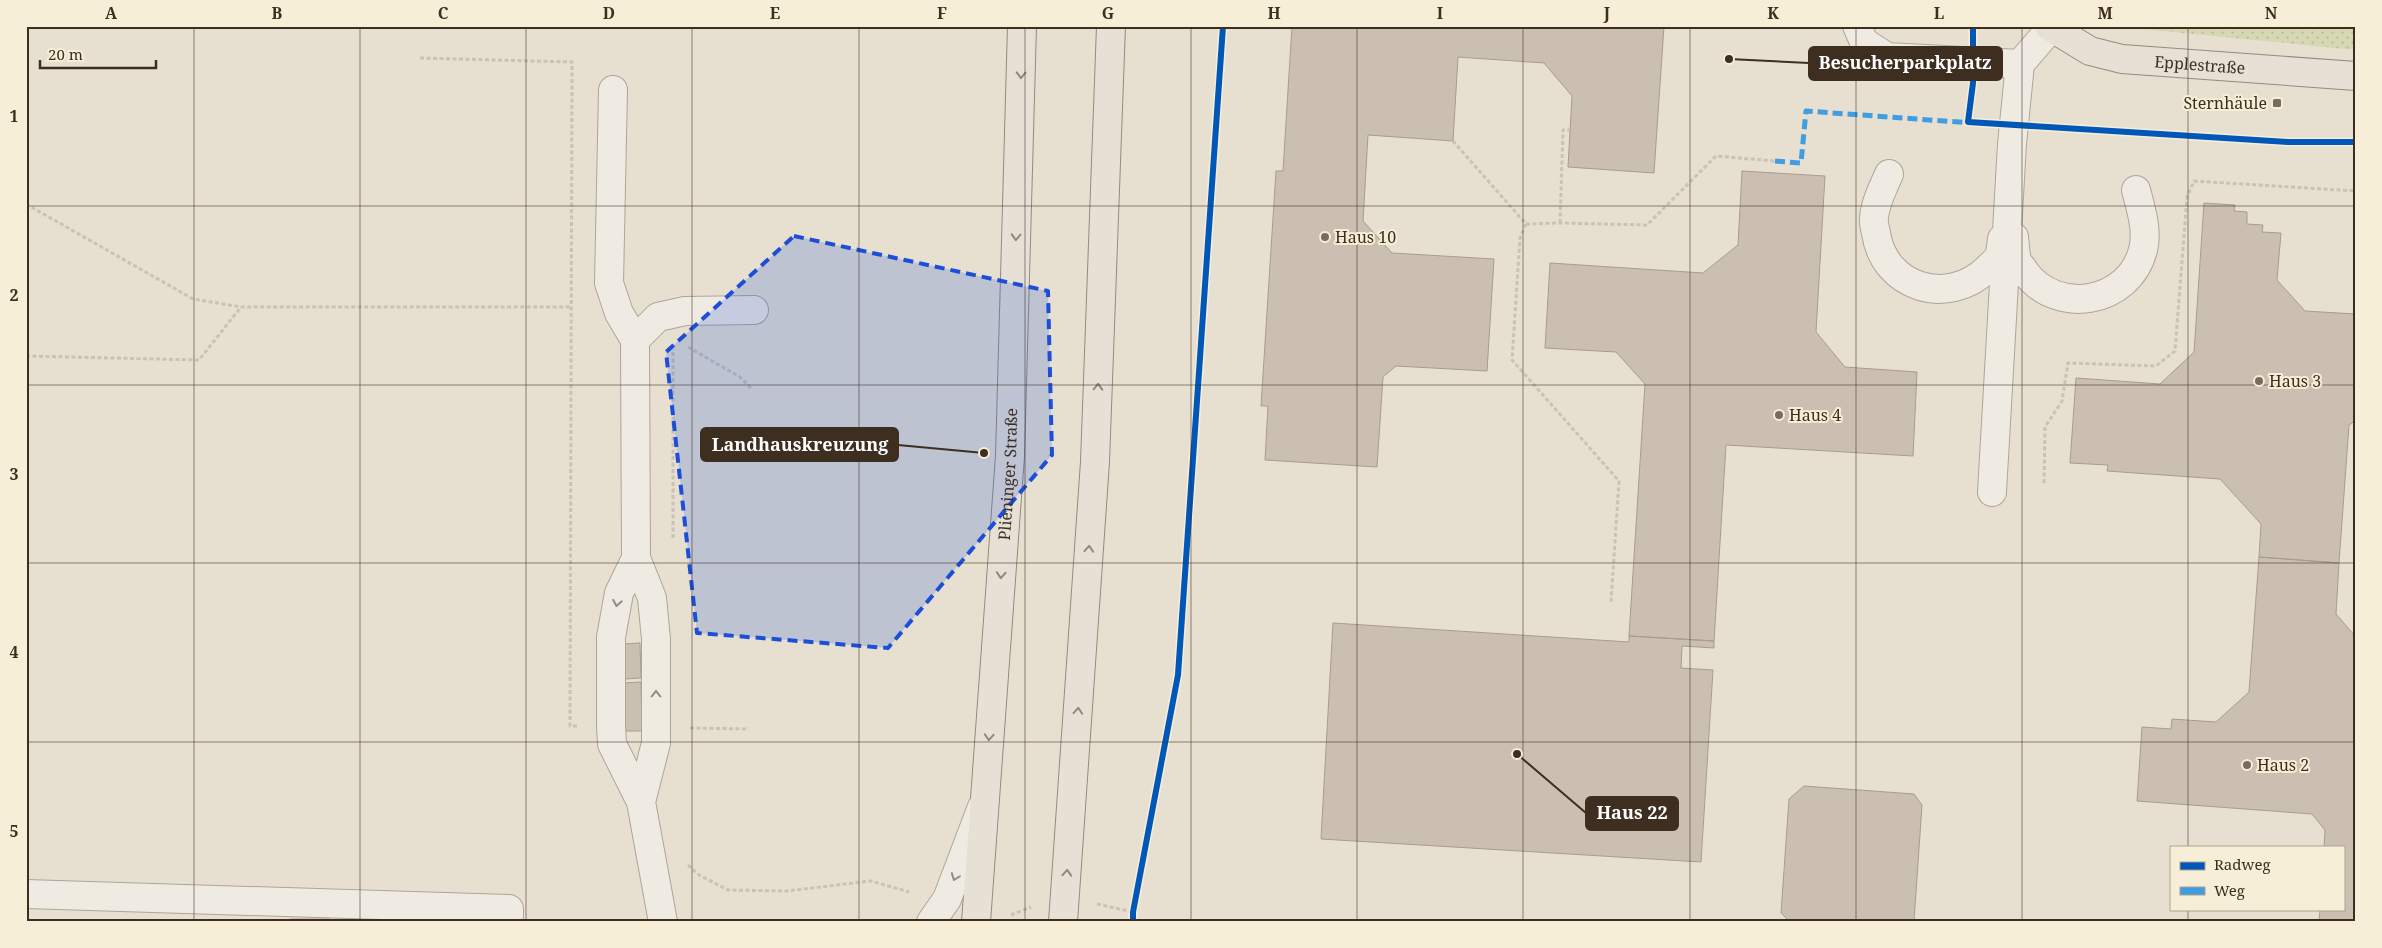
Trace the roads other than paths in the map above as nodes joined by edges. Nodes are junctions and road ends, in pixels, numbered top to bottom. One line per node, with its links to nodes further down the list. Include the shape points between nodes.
1 (1022, 26): 15 (main road, Plieninger Straße, one-way to 15, via 1010,456)
2 (1111, 26): 22 (main road, one-way to 2, via 1095,462)
3 (1857, 26): 5 (lane, via 1864,42 1887,57)
4 (2050, 27): 5 (lane); 6 (main road, Epplestraße, via 2090,51 2122,58)
5 (2020, 64): 10 (lane)
6 (2356, 76)
7 (613, 90): 12 (lane, via 609,283 618,313)
8 (1889, 174): 10 (lane, via 1874,219 1878,246 1889,266 1905,280 1928,289 1953,289 1975,280 1998,257)
9 (2136, 190): 10 (lane, via 2145,232 2143,251 2124,282 2091,299 2070,300 2033,282 2017,261)
10 (2009, 201): 13 (lane)
11 (754, 310): 12 (lane, via 685,311 658,317)
12 (635, 340): 14 (lane)
13 (1992, 492)
14 (636, 558): 16 (lane, one-way to 14, via 656,743 656,639 652,598); 16 (lane, one-way to 16, via 619,593 611,637 611,726 612,744)
15 (985, 798): 20 (lane, one-way to 20, via 946,899); 21 (main road, Plieninger Straße)
16 (641, 802): 19 (lane)
17 (26, 894): 18 (lane, via 510,908)
18 (510, 922)
19 (664, 922)
20 (931, 922)
21 (976, 922)
22 (1063, 922)

